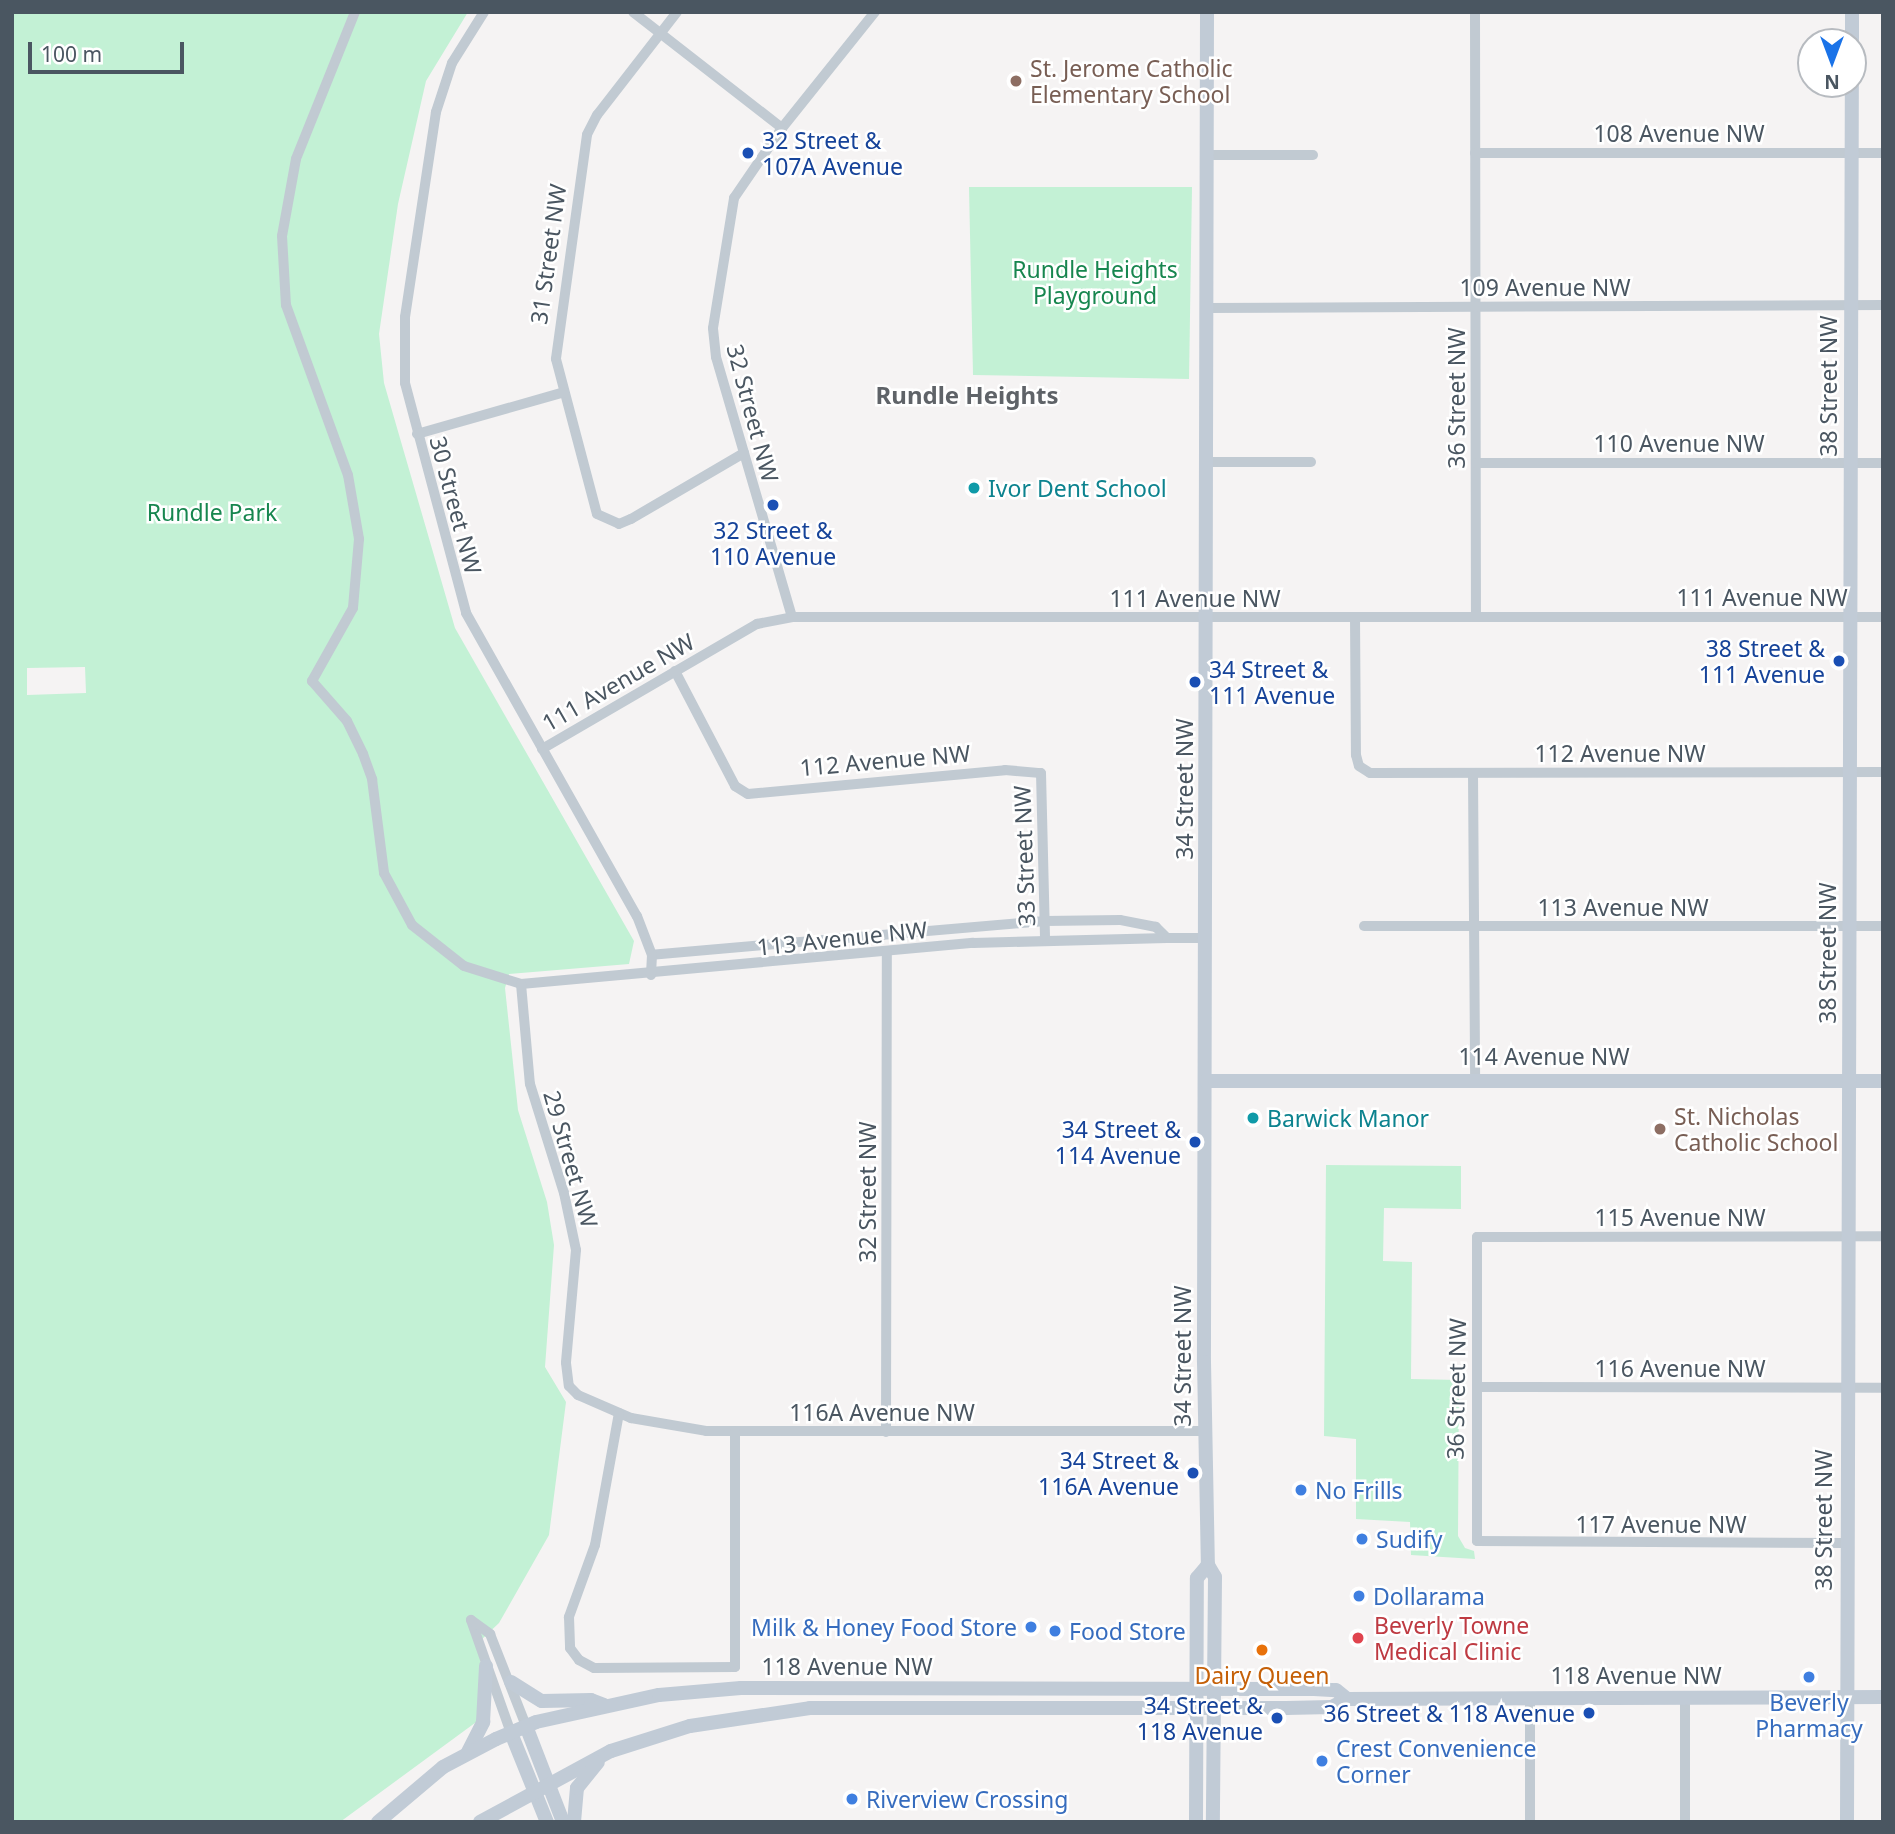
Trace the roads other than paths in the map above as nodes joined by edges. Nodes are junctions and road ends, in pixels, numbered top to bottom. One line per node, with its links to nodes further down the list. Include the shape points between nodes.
1 (355, 12): 51 (street, 113 Avenue NW, via 296,159 282,236 286,304 348,475 359,539 353,608 312,681 347,722 363,754 372,779 381,860 402,912 450,958 479,973)
2 (484, 12): 21 (street, 30 Street NW, via 458,50 443,86 419,204 403,350)
3 (634, 12): 8 (street)
4 (677, 12): 8 (street, 31 Street NW)
5 (875, 12): 10 (street, 32 Street NW)
6 (1207, 12): 14 (street, 34 Street NW)
7 (1475, 12): 11 (street, 36 Street NW)
8 (662, 33): 10 (street); 20 (street, 31 Street NW, via 597,114 587,135 554,346)
9 (1852, 98): 12 (street, 38 Street NW)
10 (782, 128): 22 (street, 32 Street NW, via 734,198 713,328 712,343)
11 (1475, 153): 12 (street, 108 Avenue NW); 18 (street, 36 Street NW)
12 (1852, 153): 13 (street, 108 Avenue NW); 16 (street, 38 Street NW)
13 (1883, 153)
14 (1207, 155): 15 (street); 19 (street, 34 Street NW)
15 (1313, 155)
16 (1851, 304): 17 (street, 109 Avenue NW); 18 (street, 109 Avenue NW); 26 (street, 38 Street NW)
17 (1883, 305)
18 (1475, 306): 19 (street, 109 Avenue NW); 25 (street, 36 Street NW)
19 (1207, 308): 23 (street, 34 Street NW)
20 (564, 392): 21 (street); 22 (street, 31 Street NW, via 592,504 597,514 619,524)
21 (417, 434): 35 (street, 30 Street NW, via 466,612)
22 (744, 453): 28 (street, 32 Street NW)
23 (1207, 462): 24 (street); 33 (street, 34 Street NW)
24 (1311, 462)
25 (1476, 463): 26 (street, 110 Avenue NW); 30 (street, 36 Street NW)
26 (1851, 463): 27 (street, 110 Avenue NW); 31 (street, 38 Street NW)
27 (1883, 463)
28 (792, 617): 33 (street, 111 Avenue NW); 34 (street, 111 Avenue NW, via 757,624)
29 (1355, 617): 30 (street, 111 Avenue NW); 33 (street, 111 Avenue NW); 39 (street, 112 Avenue NW, via 1359,766 1370,773)
30 (1476, 617): 31 (street, 111 Avenue NW)
31 (1851, 617): 32 (street, 111 Avenue NW); 36 (street, 38 Street NW)
32 (1883, 617)
33 (1206, 619): 46 (street, 34 Street NW)
34 (675, 671): 35 (street, 111 Avenue NW); 38 (street, 112 Avenue NW, via 735,786 748,794 1005,769)
35 (542, 749): 49 (street, 30 Street NW, via 637,916)
36 (1850, 772): 37 (street, 112 Avenue NW); 39 (street, 112 Avenue NW); 42 (street, 38 Street NW)
37 (1883, 772)
38 (1041, 773): 40 (street, 33 Street NW)
39 (1473, 774): 44 (street)
40 (1045, 921): 45 (street, 113 Avenue NW, via 1121,920 1156,927); 47 (street, 33 Street NW); 49 (street, 113 Avenue NW)
41 (1364, 926): 44 (street, 113 Avenue NW)
42 (1850, 926): 43 (street, 113 Avenue NW); 44 (street, 113 Avenue NW); 54 (street, 38 Street NW)
43 (1883, 926)
44 (1475, 928): 52 (street)
45 (1167, 938): 46 (street, 113 Avenue NW); 47 (street, 113 Avenue NW)
46 (1206, 938): 53 (street, 34 Street NW)
47 (1045, 939): 48 (street, 113 Avenue NW)
48 (887, 953): 50 (street, 113 Avenue NW); 66 (street, 32 Street NW)
49 (652, 955): 50 (street, 30 Street NW)
50 (652, 975): 51 (street, 113 Avenue NW)
51 (521, 984): 59 (street, 29 Street NW, via 530,1084 565,1193 576,1250 566,1363)
52 (1475, 1079): 53 (street, 114 Avenue NW); 54 (street, 114 Avenue NW)
53 (1206, 1081): 64 (street, 34 Street NW)
54 (1849, 1081): 55 (street, 114 Avenue NW); 56 (street, 38 Street NW)
55 (1883, 1081)
56 (1847, 1236): 57 (street, 115 Avenue NW); 58 (street, 115 Avenue NW); 61 (street, 38 Street NW)
57 (1883, 1236)
58 (1476, 1237): 60 (street, 36 Street NW)
59 (569, 1386): 63 (street, 116A Avenue NW, via 586,1400)
60 (1478, 1387): 61 (street, 116 Avenue NW); 67 (street, 36 Street NW)
61 (1846, 1388): 62 (street, 116 Avenue NW); 68 (street, 38 Street NW)
62 (1883, 1388)
63 (618, 1413): 65 (street, 116A Avenue NW, via 668,1427); 65 (street, via 595,1545 569,1617 570,1648 594,1668 734,1667)
64 (1205, 1431): 66 (street, 116A Avenue NW); 69 (street, 34 Street NW)
65 (735, 1432): 66 (street, 116A Avenue NW)
66 (886, 1432)
67 (1477, 1541): 68 (street, 117 Avenue NW)
68 (1845, 1543): 76 (street, 38 Street NW)
69 (1208, 1566): 72 (street, 34 Street NW, via 1215,1577); 73 (street, 34 Street NW, via 1197,1578)
70 (486, 1666): 71 (street, via 471,1620 490,1634); 83 (street); 85 (street, via 484,1722)
71 (511, 1682): 79 (street, via 541,1700 591,1700); 82 (street)
72 (1215, 1689): 73 (street, 118 Avenue NW); 78 (street, 118 Avenue NW, via 1336,1690); 81 (street, 34 Street NW)
73 (1196, 1690): 79 (street, 118 Avenue NW, via 740,1688 660,1695); 80 (street, 34 Street NW)
74 (1530, 1698): 75 (street, 118 Avenue NW); 78 (street, 118 Avenue NW); 95 (street)
75 (1685, 1698): 76 (street, 118 Avenue NW); 96 (street)
76 (1848, 1698): 77 (street, 118 Avenue NW); 97 (street, 38 Street NW)
77 (1883, 1698)
78 (1347, 1699): 81 (street, 118 Avenue NW, via 1332,1707)
79 (605, 1706): 82 (street, 118 Avenue NW)
80 (1196, 1709): 81 (street, 118 Avenue NW); 84 (street, 118 Avenue NW, via 810,1709 690,1726); 93 (street, 34 Street NW)
81 (1214, 1709): 94 (street, 34 Street NW)
82 (526, 1726): 83 (street, 118 Avenue NW); 86 (street)
83 (511, 1732): 85 (street, 118 Avenue NW); 87 (street)
84 (611, 1751): 86 (street, 118 Avenue NW); 92 (street, via 587,1771 576,1788)
85 (468, 1753): 88 (street, 118 Avenue NW, via 408,1793)
86 (548, 1781): 87 (street, 118 Avenue NW); 91 (street)
87 (533, 1789): 89 (street, 118 Avenue NW); 90 (street)
88 (378, 1822)
89 (480, 1822)
90 (547, 1822)
91 (563, 1822)
92 (574, 1822)
93 (1196, 1822)
94 (1213, 1822)
95 (1530, 1822)
96 (1685, 1822)
97 (1847, 1822)

